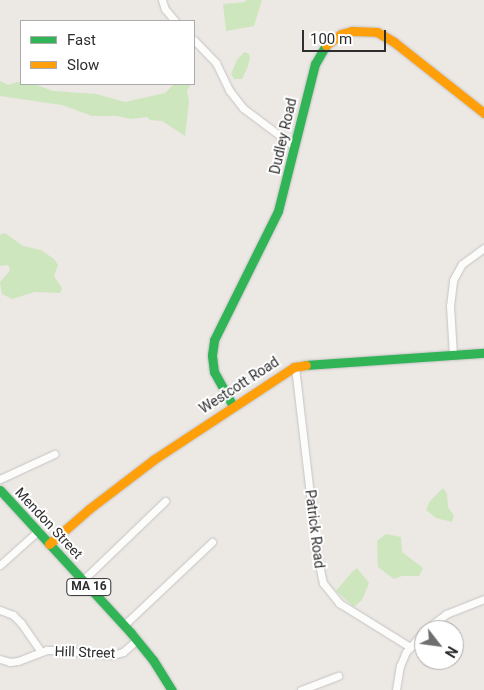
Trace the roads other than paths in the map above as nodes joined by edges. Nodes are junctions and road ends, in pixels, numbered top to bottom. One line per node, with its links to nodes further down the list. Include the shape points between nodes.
1 (162, 0): 2 (street)
2 (174, 20)
3 (195, 41): 5 (street, via 216,63 229,90 243,108)
4 (484, 112): 5 (street, Dudley Road, via 388,38 371,30 352,31 331,41 317,59)
5 (295, 147): 10 (street, Dudley Road, via 278,211 214,340 214,372)
6 (484, 248): 8 (street, via 462,264 453,280 450,306)
7 (484, 353): 8 (street, Westcott Road)
8 (453, 355): 9 (street, Westcott Road, via 327,362)
9 (295, 367): 10 (street, Westcott Road); 26 (street, Patrick Road, via 316,555 324,583 340,603)
10 (233, 406): 17 (street, Westcott Road, via 127,478)
11 (54, 454): 12 (street)
12 (0, 479)
13 (0, 490): 15 (street, Mendon Street / MA 16)
14 (165, 501): 19 (street)
15 (38, 531): 17 (street, Mendon Street / MA 16); 18 (street)
16 (212, 542): 23 (street)
17 (49, 544): 19 (street, Mendon Street / MA 16)
18 (0, 565)
19 (83, 580): 23 (street, Mendon Street / MA 16)
20 (484, 598): 22 (street)
21 (0, 610): 27 (street, via 13,615 21,623)
22 (438, 620)
23 (124, 625): 24 (street, Mendon Street / MA 16)
24 (137, 640): 27 (street, Hill Street, via 123,652 112,655 54,650); 30 (street, Mendon Street / MA 16)
25 (414, 642): 26 (street)
26 (410, 647): 32 (street, via 400,666)
27 (41, 652): 28 (street, Hill Street, via 18,661)
28 (0, 659)
29 (338, 676): 31 (street)
30 (172, 690)
31 (300, 690)
32 (396, 690)

